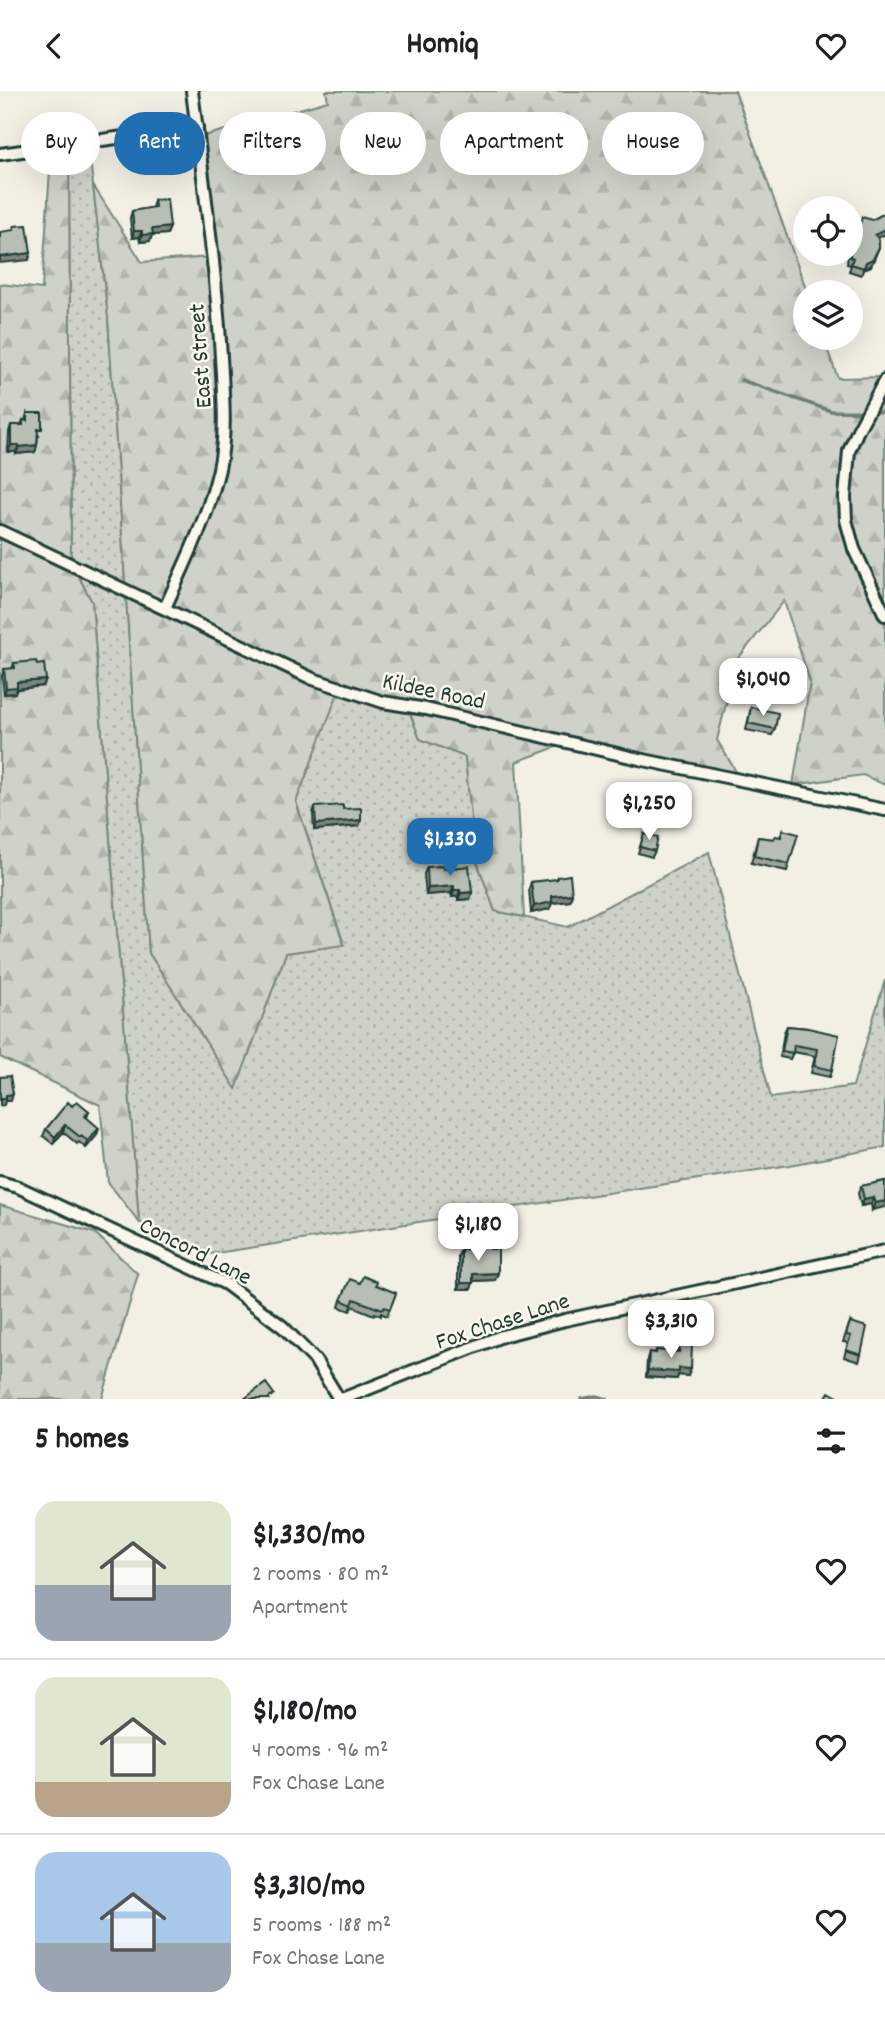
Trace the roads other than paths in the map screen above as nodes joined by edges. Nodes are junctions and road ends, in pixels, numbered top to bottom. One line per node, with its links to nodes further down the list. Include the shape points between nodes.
1 (192, 91): 2 (street, East Street)
2 (195, 112)
3 (114, 138): 4 (street)
4 (0, 154)
5 (203, 175): 8 (street, East Street, via 219,325 223,444 209,506)
6 (885, 380): 9 (street, via 849,451 845,497 854,549)
7 (0, 531): 8 (street, Kildee Road)
8 (165, 608): 10 (street, Kildee Road, via 313,679 383,702)
9 (885, 615)
10 (884, 807)
11 (0, 1182): 13 (street, Concord Lane, via 226,1284 283,1327 315,1360)
12 (885, 1251): 13 (street, Fox Chase Lane, via 565,1319 515,1333)
13 (341, 1399)

